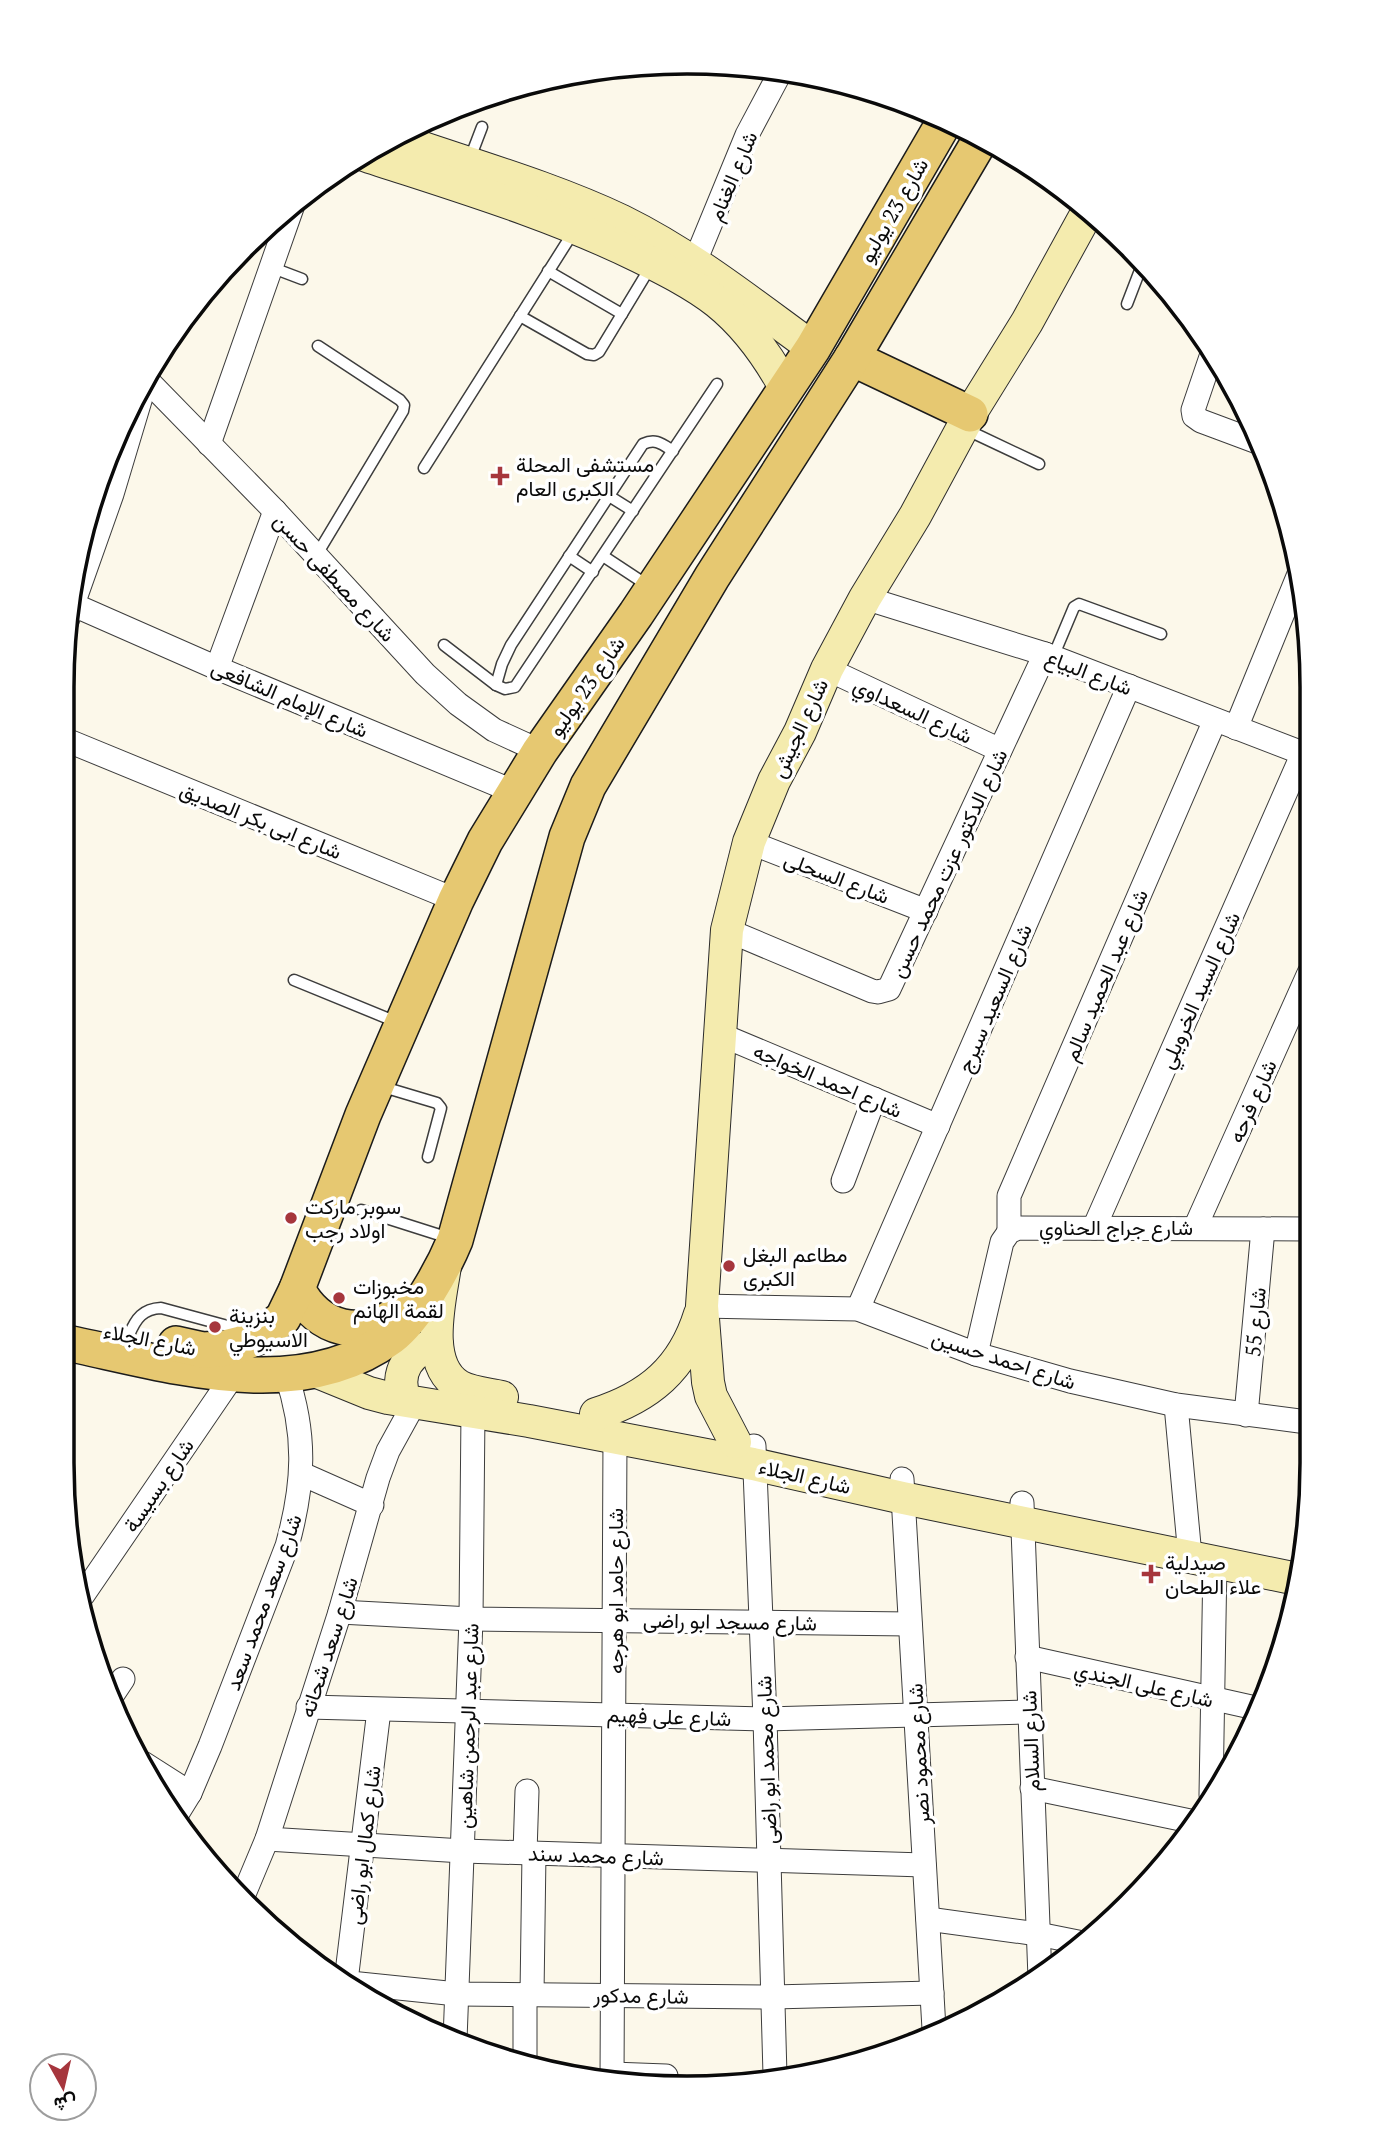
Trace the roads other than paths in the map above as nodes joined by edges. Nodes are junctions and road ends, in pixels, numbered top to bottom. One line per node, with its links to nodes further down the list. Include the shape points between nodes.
1 (772, 80): 16 (street, شارع الغنام)
2 (482, 127): 7 (lane)
3 (940, 129): 8 (main road, شارع 23 يوليو)
4 (404, 143): 7 (street)
5 (976, 147): 9 (main road, شارع 23 يوليو)
6 (379, 157): 7 (street)
7 (458, 169): 12 (street); 16 (street, via 585,204 660,242)
8 (906, 186): 9 (main road); 23 (main road, شارع 23 يوليو)
9 (942, 205): 24 (main road, شارع 23 يوليو)
10 (288, 221): 14 (street)
11 (1088, 223): 29 (street, شارع الجيش)
12 (576, 228): 13 (street); 15 (lane)
13 (653, 263): 16 (street); 20 (lane)
14 (273, 268): 18 (lane); 31 (street)
15 (548, 271): 20 (lane); 21 (lane)
16 (691, 273): 23 (street); 28 (street, via 745,328)
17 (1139, 273): 19 (lane)
18 (302, 279)
19 (1127, 304)
20 (622, 314): 21 (lane, via 594,355)
21 (520, 316): 34 (lane)
22 (318, 346): 38 (lane, via 404,405)
23 (813, 348): 28 (main road, شارع 23 يوليو)
24 (852, 358): 29 (main road); 43 (main road, شارع 23 يوليو)
25 (1208, 366): 30 (street, via 1194,416)
26 (717, 384): 32 (lane)
27 (152, 388): 31 (street, شارع مصطفى حسن)
28 (786, 389): 41 (main road, شارع 23 يوليو)
29 (966, 421): 33 (lane); 45 (street, شارع الجيش)
30 (1247, 438)
31 (209, 444): 36 (street, شارع مصطفى حسن)
32 (673, 451): 35 (lane, via 657,441 643,444); 37 (lane)
33 (1039, 464)
34 (424, 468)
35 (609, 495): 37 (lane); 39 (lane)
36 (275, 511): 38 (street, شارع مصطفى حسن); 52 (street)
37 (633, 511): 40 (lane)
38 (316, 556): 59 (street, شارع مصطفى حسن, via 458,704 494,730)
39 (569, 556): 42 (lane); 54 (lane, via 511,645)
40 (603, 556): 42 (lane); 46 (lane)
41 (673, 556): 43 (main road, via 687,577); 46 (main road, شارع 23 يوليو)
42 (593, 572): 54 (lane, via 522,680 505,689)
43 (712, 577): 49 (main road, شارع 23 يوليو)
44 (1291, 589): 56 (street, شارع عبد الحميد سالم)
45 (865, 598): 51 (street, شارع البياع); 53 (street, شارع الجيش)
46 (644, 601): 49 (main road, via 672,633); 59 (main road, شارع 23 يوليو)
47 (78, 614): 52 (street, شارع الإمام الشافعى)
48 (1161, 634): 51 (lane, via 1079,604)
49 (674, 642): 82 (main road, شارع 23 يوليو, via 573,819)
50 (444, 645): 54 (lane)
51 (1049, 656): 55 (street, شارع البياع); 58 (street, شارع الدكتور عزت محمد حسن)
52 (217, 668): 62 (street, شارع الإمام الشافعى)
53 (827, 669): 58 (street, شارع السعداوي); 63 (street, شارع الجيش)
54 (496, 685)
55 (1129, 686): 56 (street, شارع البياع); 73 (street, شارع السعيد سيرج)
56 (1226, 724): 60 (street, شارع البياع); 81 (street, شارع عبد الحميد سالم, via 1009,1196)
57 (74, 743): 64 (street, شارع ابى بكر الصديق)
58 (1000, 750): 65 (street, شارع الدكتور عزت محمد حسن)
59 (540, 751): 62 (main road, شارع 23 يوليو)
60 (1300, 752)
61 (1300, 767): 77 (street, شارع السيد الخرويلي)
62 (515, 792): 64 (main road, شارع 23 يوليو)
63 (749, 842): 65 (street, شارع السحلى); 66 (street, شارع الجيش)
64 (456, 900): 69 (main road, شارع 23 يوليو)
65 (926, 911): 66 (street, شارع الدكتور عزت محمد حسن, via 891,986 878,992)
66 (727, 930): 70 (street, شارع الجيش)
67 (294, 980): 69 (lane)
68 (1300, 994): 78 (street, شارع فرحه)
69 (402, 1024): 71 (main road, شارع 23 يوليو)
70 (719, 1034): 72 (street, شارع احمد الخواجه); 84 (street, شارع الجيش)
71 (376, 1085): 74 (lane, via 442,1108); 83 (main road, شارع 23 يوليو)
72 (874, 1100): 73 (street, شارع احمد الخواجه); 75 (street)
73 (938, 1126): 85 (street, شارع السعيد سيرج)
74 (428, 1157)
75 (843, 1181)
76 (361, 1210): 82 (lane)
77 (1094, 1228): 78 (street, شارع جراج الحناوي); 81 (street, شارع جراج الحناوي, via 1029,1227)
78 (1195, 1228): 79 (street, شارع جراج الحناوي)
79 (1263, 1229): 80 (street, شارع جراج الحناوي); 95 (street, شارع 55)
80 (1300, 1229)
81 (1009, 1232): 89 (street, شارع جراج الحناوي, via 1002,1242)
82 (442, 1266): 83 (main road, via 392,1318 361,1329 330,1323 304,1303); 88 (street, شارع الجلاء); 90 (main road, شارع الجلاء, via 407,1322 391,1337 358,1356)
83 (297, 1289): 86 (main road, شارع الجلاء, via 282,1318 262,1335 221,1349 204,1350)
84 (702, 1306): 85 (street, شارع احمد حسين); 97 (street, شارع الجيش, via 695,1332 665,1376 621,1406); 98 (street, شارع الجيش, via 711,1396)
85 (858, 1309): 89 (street, شارع احمد حسين)
86 (74, 1323)
87 (74, 1344): 91 (main road, شارع الجلاء)
88 (437, 1345): 92 (street, via 422,1348 406,1364 401,1378); 97 (street, شارع الجلاء, via 445,1372 460,1387)
89 (976, 1354): 93 (street, شارع احمد حسين)
90 (300, 1373): 91 (main road, شارع الجلاء); 92 (street, شارع الجلاء); 99 (street, شارع سعد محمد سعد, via 295,1399)
91 (234, 1374): 106 (street, شارع بسيسة)
92 (410, 1401): 94 (street, شارع الجلاء); 101 (street, شارع سعد شحاته, via 388,1451)
93 (1176, 1405): 95 (street, شارع احمد حسين); 103 (street)
94 (473, 1412): 97 (street, شارع الجلاء); 108 (street, شارع عبد الرحمن شاهين)
95 (1246, 1415): 96 (street, شارع احمد حسين)
96 (1300, 1421)
97 (605, 1425): 98 (street, شارع الجلاء); 109 (street, شارع حامد ابو هرجه)
98 (747, 1451): 100 (street, شارع الجلاء); 110 (street, شارع محمد ابو راضى)
99 (302, 1474): 101 (street); 126 (street, شارع سعد محمد سعد, via 288,1546)
100 (903, 1489): 102 (street, شارع الجلاء); 111 (street, شارع محمود نصر)
101 (372, 1505): 107 (street, شارع سعد شحاته)
102 (1022, 1512): 103 (street, شارع الجلاء); 112 (street, شارع السلام)
103 (1198, 1551): 104 (street, شارع الجلاء); 105 (street, شارع الجلاء); 113 (street)
104 (1292, 1558)
105 (1289, 1577)
106 (87, 1590)
107 (340, 1612): 108 (street, شارع مسجد ابو راضى); 114 (street, شارع سعد شحاته)
108 (471, 1619): 109 (street, شارع مسجد ابو راضى); 117 (street, شارع عبد الرحمن شاهين)
109 (615, 1620): 110 (street, شارع مسجد ابو راضى); 119 (street, شارع حامد ابو هرجه)
110 (762, 1622): 111 (street, شارع مسجد ابو راضى); 121 (street, شارع محمد ابو راضى)
111 (910, 1624): 120 (street, شارع محمود نصر)
112 (1027, 1657): 113 (street, شارع على الجندي); 118 (street, شارع السلام)
113 (1213, 1700): 115 (street, شارع على الجندي); 123 (street)
114 (308, 1707): 116 (street, شارع على فهيم); 129 (street, شارع سعد شحاته)
115 (1249, 1707)
116 (379, 1710): 117 (street, شارع على فهيم); 130 (street, شارع كمال ابو راضى)
117 (468, 1711): 119 (street, شارع على فهيم); 131 (street, شارع عبد الرحمن شاهين)
118 (1029, 1712): 120 (street, شارع على فهيم); 124 (street, شارع السلام)
119 (614, 1715): 121 (street, شارع على فهيم); 133 (street, شارع حامد ابو هرجه)
120 (916, 1715): 121 (street, شارع على فهيم); 135 (street, شارع محمود نصر)
121 (765, 1719): 134 (street, شارع محمد ابو راضى)
122 (157, 1772): 126 (street)
123 (1211, 1779)
124 (1032, 1788): 128 (street); 138 (street, شارع السلام)
125 (527, 1791): 132 (street)
126 (190, 1793): 127 (street, شارع سعد محمد سعد)
127 (180, 1809)
128 (1185, 1820)
129 (267, 1839): 130 (street, شارع محمد سند); 136 (street, شارع سعد شحاته)
130 (363, 1845): 131 (street, شارع محمد سند); 141 (street, شارع كمال ابو راضى)
131 (463, 1851): 132 (street, شارع محمد سند); 144 (street, شارع عبد الرحمن شاهين)
132 (529, 1853): 133 (street, شارع محمد سند); 145 (street)
133 (614, 1856): 134 (street, شارع محمد سند); 146 (street, شارع حامد ابو هرجه)
134 (769, 1862): 135 (street, شارع محمد سند); 147 (street, شارع محمد ابو راضى)
135 (924, 1865): 137 (street, شارع محمود نصر)
136 (246, 1889)
137 (928, 1919): 138 (street); 143 (street, شارع محمود نصر)
138 (1038, 1934): 139 (street); 140 (street, شارع السلام)
139 (1071, 1941)
140 (1039, 1964)
141 (349, 1975)
142 (363, 1984): 144 (street, شارع مدكور)
143 (932, 1993): 147 (street, شارع مدكور); 148 (street, شارع محمود نصر)
144 (457, 1994): 145 (street, شارع مدكور); 149 (street, شارع عبد الرحمن شاهين)
145 (529, 1994): 146 (street, شارع مدكور); 150 (street)
146 (612, 1994): 147 (street, شارع مدكور); 152 (street, شارع حامد ابو هرجه)
147 (773, 1997): 151 (street, شارع محمد ابو راضى)
148 (934, 2024)
149 (455, 2031)
150 (525, 2055)
151 (775, 2070)
152 (612, 2072)

